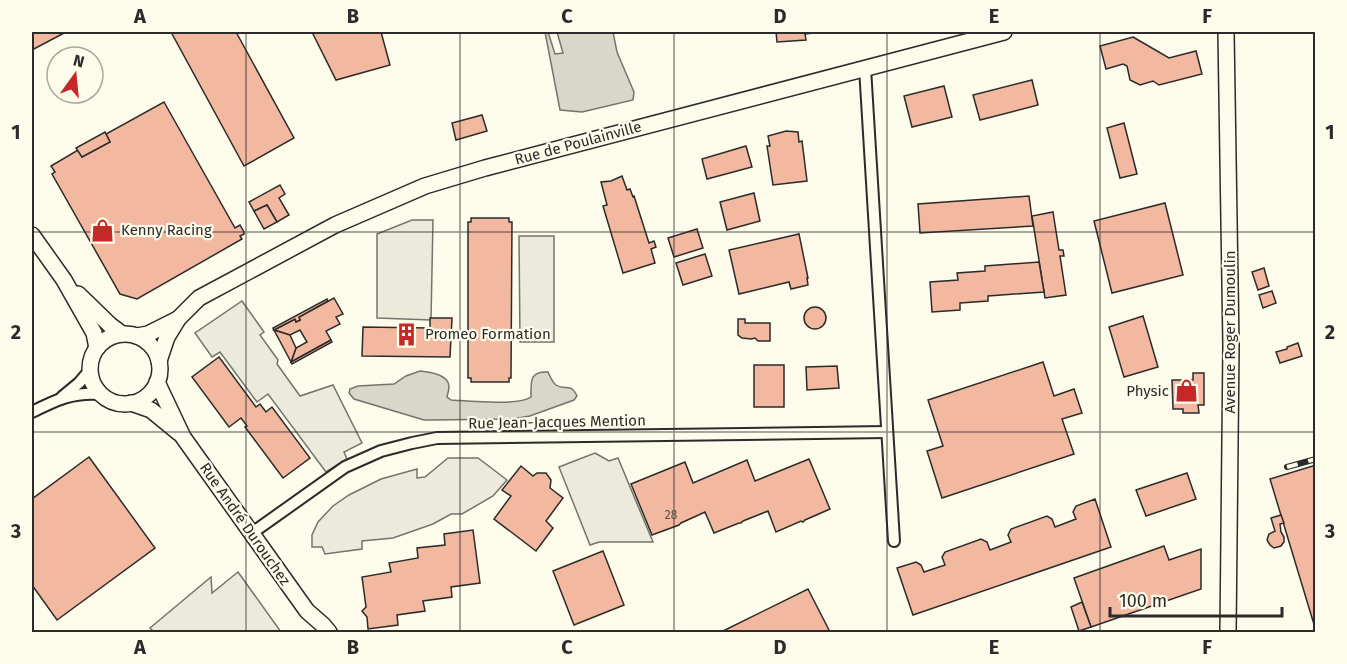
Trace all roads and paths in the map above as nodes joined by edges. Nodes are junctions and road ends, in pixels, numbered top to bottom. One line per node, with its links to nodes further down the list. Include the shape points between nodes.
1 (1004, 32): 3 (main road, Rue de Poulainville)
2 (1226, 32): 23 (main road, Avenue Roger Dumoulin, via 1231,346)
3 (865, 68): 6 (main road, Rue de Poulainville, via 425,186 335,225 199,298); 16 (street)
4 (32, 235): 5 (main road)
5 (64, 280): 7 (main road, via 110,325); 8 (main road, via 94,333)
6 (178, 319): 7 (main road, Rue de Poulainville, via 148,334); 9 (main road, Rue de Poulainville)
7 (130, 335): 8 (main road, via 112,336); 9 (main road, via 147,342)
8 (97, 348): 10 (main road)
9 (159, 361): 11 (main road)
10 (90, 370): 12 (main road); 13 (street)
11 (157, 382): 14 (main road, via 151,392); 17 (main road, Rue André Durouchez)
12 (100, 394): 13 (street); 14 (main road, via 120,403)
13 (62, 398): 15 (street)
14 (131, 403): 17 (main road, Rue André Durouchez, via 152,410)
15 (32, 412)
16 (887, 432): 18 (street, Rue Jean-Jacques Mention, via 437,438 381,451 345,467); 19 (street)
17 (183, 437): 18 (main road, Rue André Durouchez)
18 (252, 533): 20 (main road, Rue André Durouchez)
19 (894, 541)
20 (307, 612): 21 (main road, Rue André Durouchez); 22 (main road, Rue André Durouchez)
21 (315, 633)
22 (329, 633)
23 (1228, 633)

